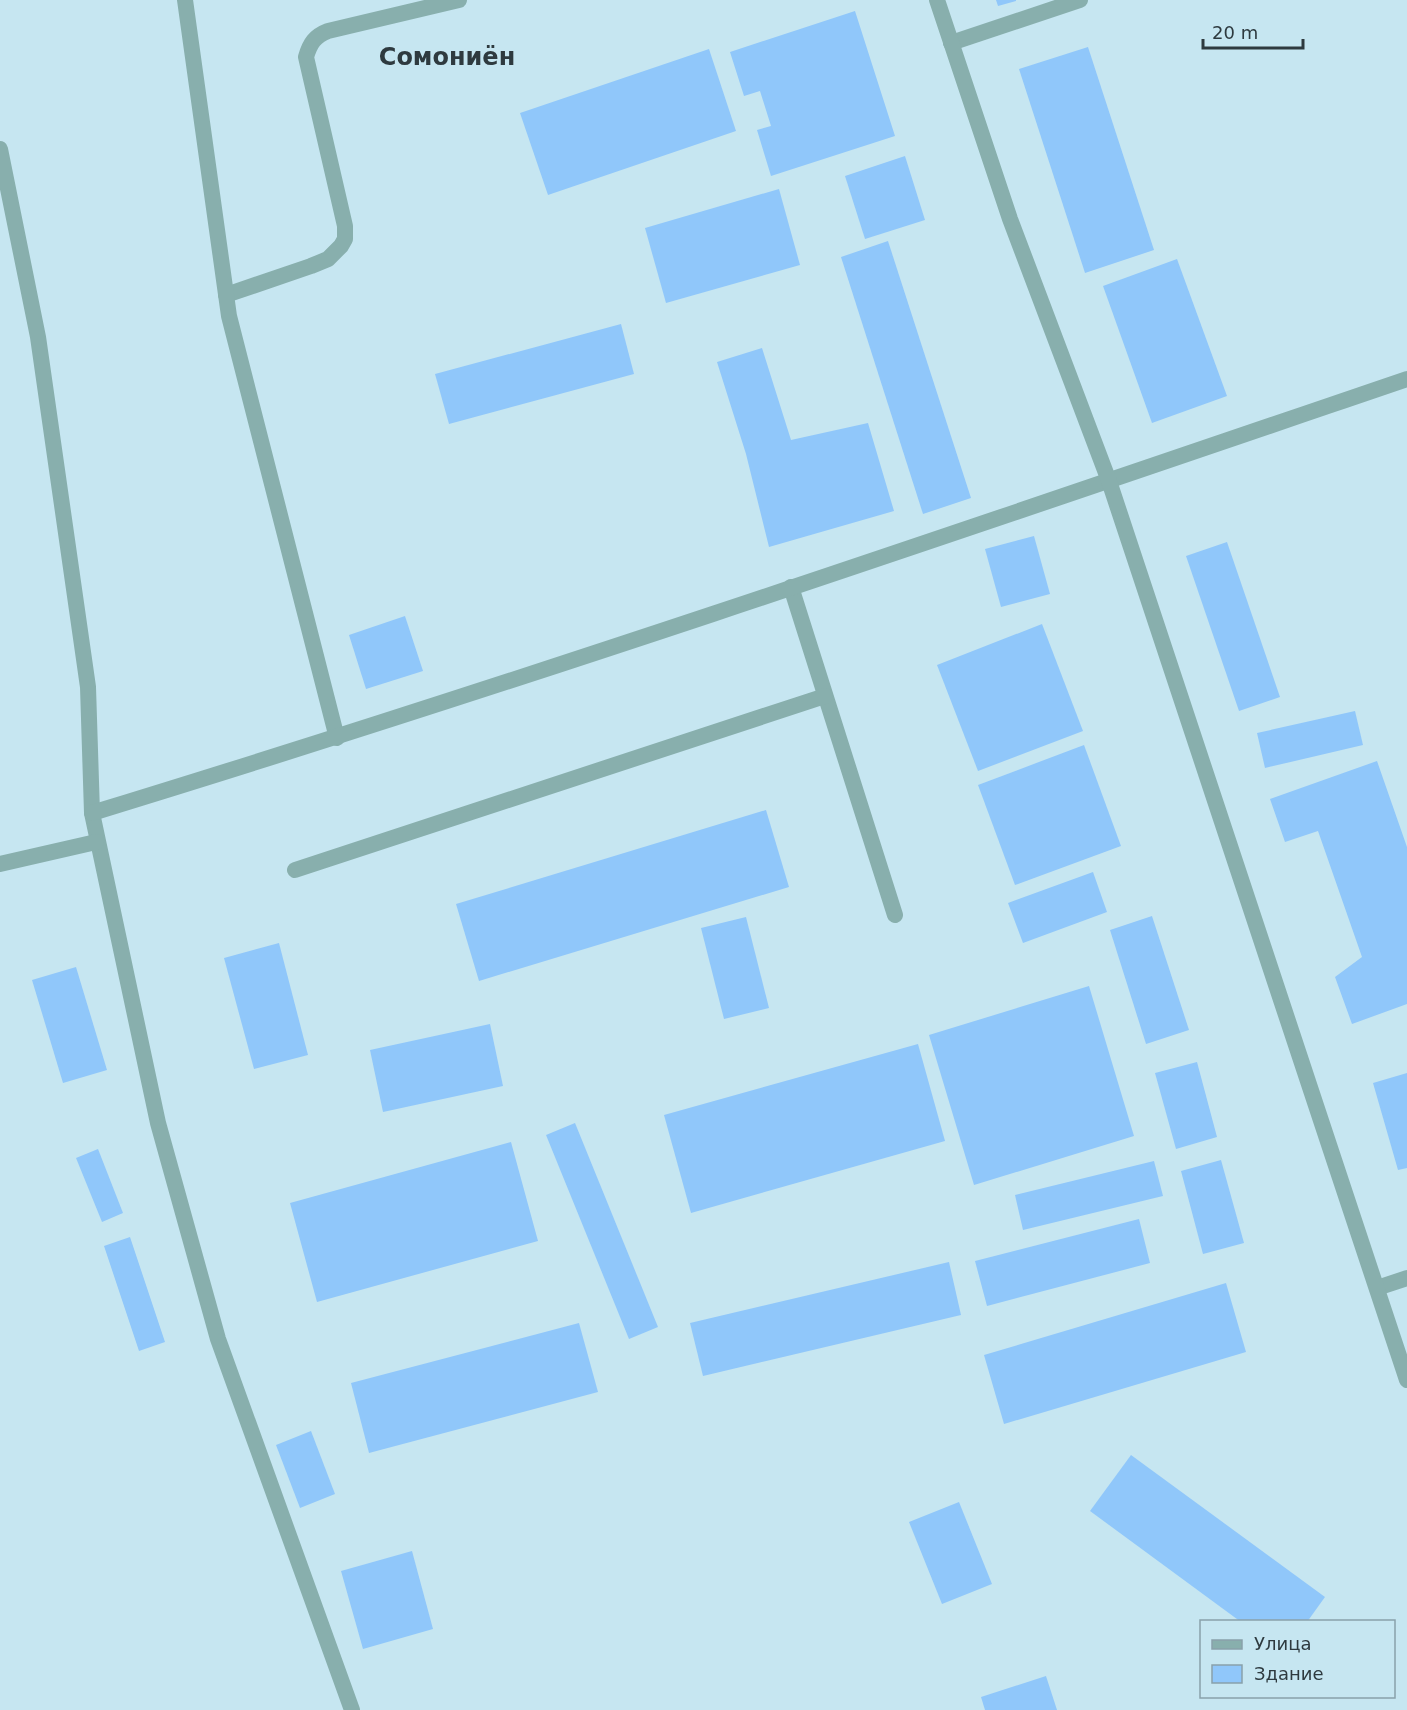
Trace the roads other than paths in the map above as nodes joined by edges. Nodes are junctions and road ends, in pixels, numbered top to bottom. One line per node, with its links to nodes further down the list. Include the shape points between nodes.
1 (184, 0): 7 (street)
2 (459, 0): 7 (street, via 328,31 315,38 306,57 345,239 328,259)
3 (937, 0): 5 (street)
4 (1080, 0): 5 (street)
5 (951, 43): 9 (street, via 1010,219)
6 (0, 149): 13 (street, via 38,337 88,687)
7 (226, 295): 12 (street)
8 (1407, 379): 9 (street)
9 (1109, 481): 10 (street); 19 (street)
10 (791, 587): 11 (street); 12 (street)
11 (825, 696): 16 (street); 17 (street)
12 (337, 738): 13 (street)
13 (92, 813): 14 (street)
14 (96, 842): 15 (street); 21 (street, via 158,1123 218,1339)
15 (0, 864)
16 (295, 870)
17 (895, 915)
18 (1407, 1278): 19 (street)
19 (1377, 1288): 20 (street)
20 (1407, 1380)
21 (352, 1710)

